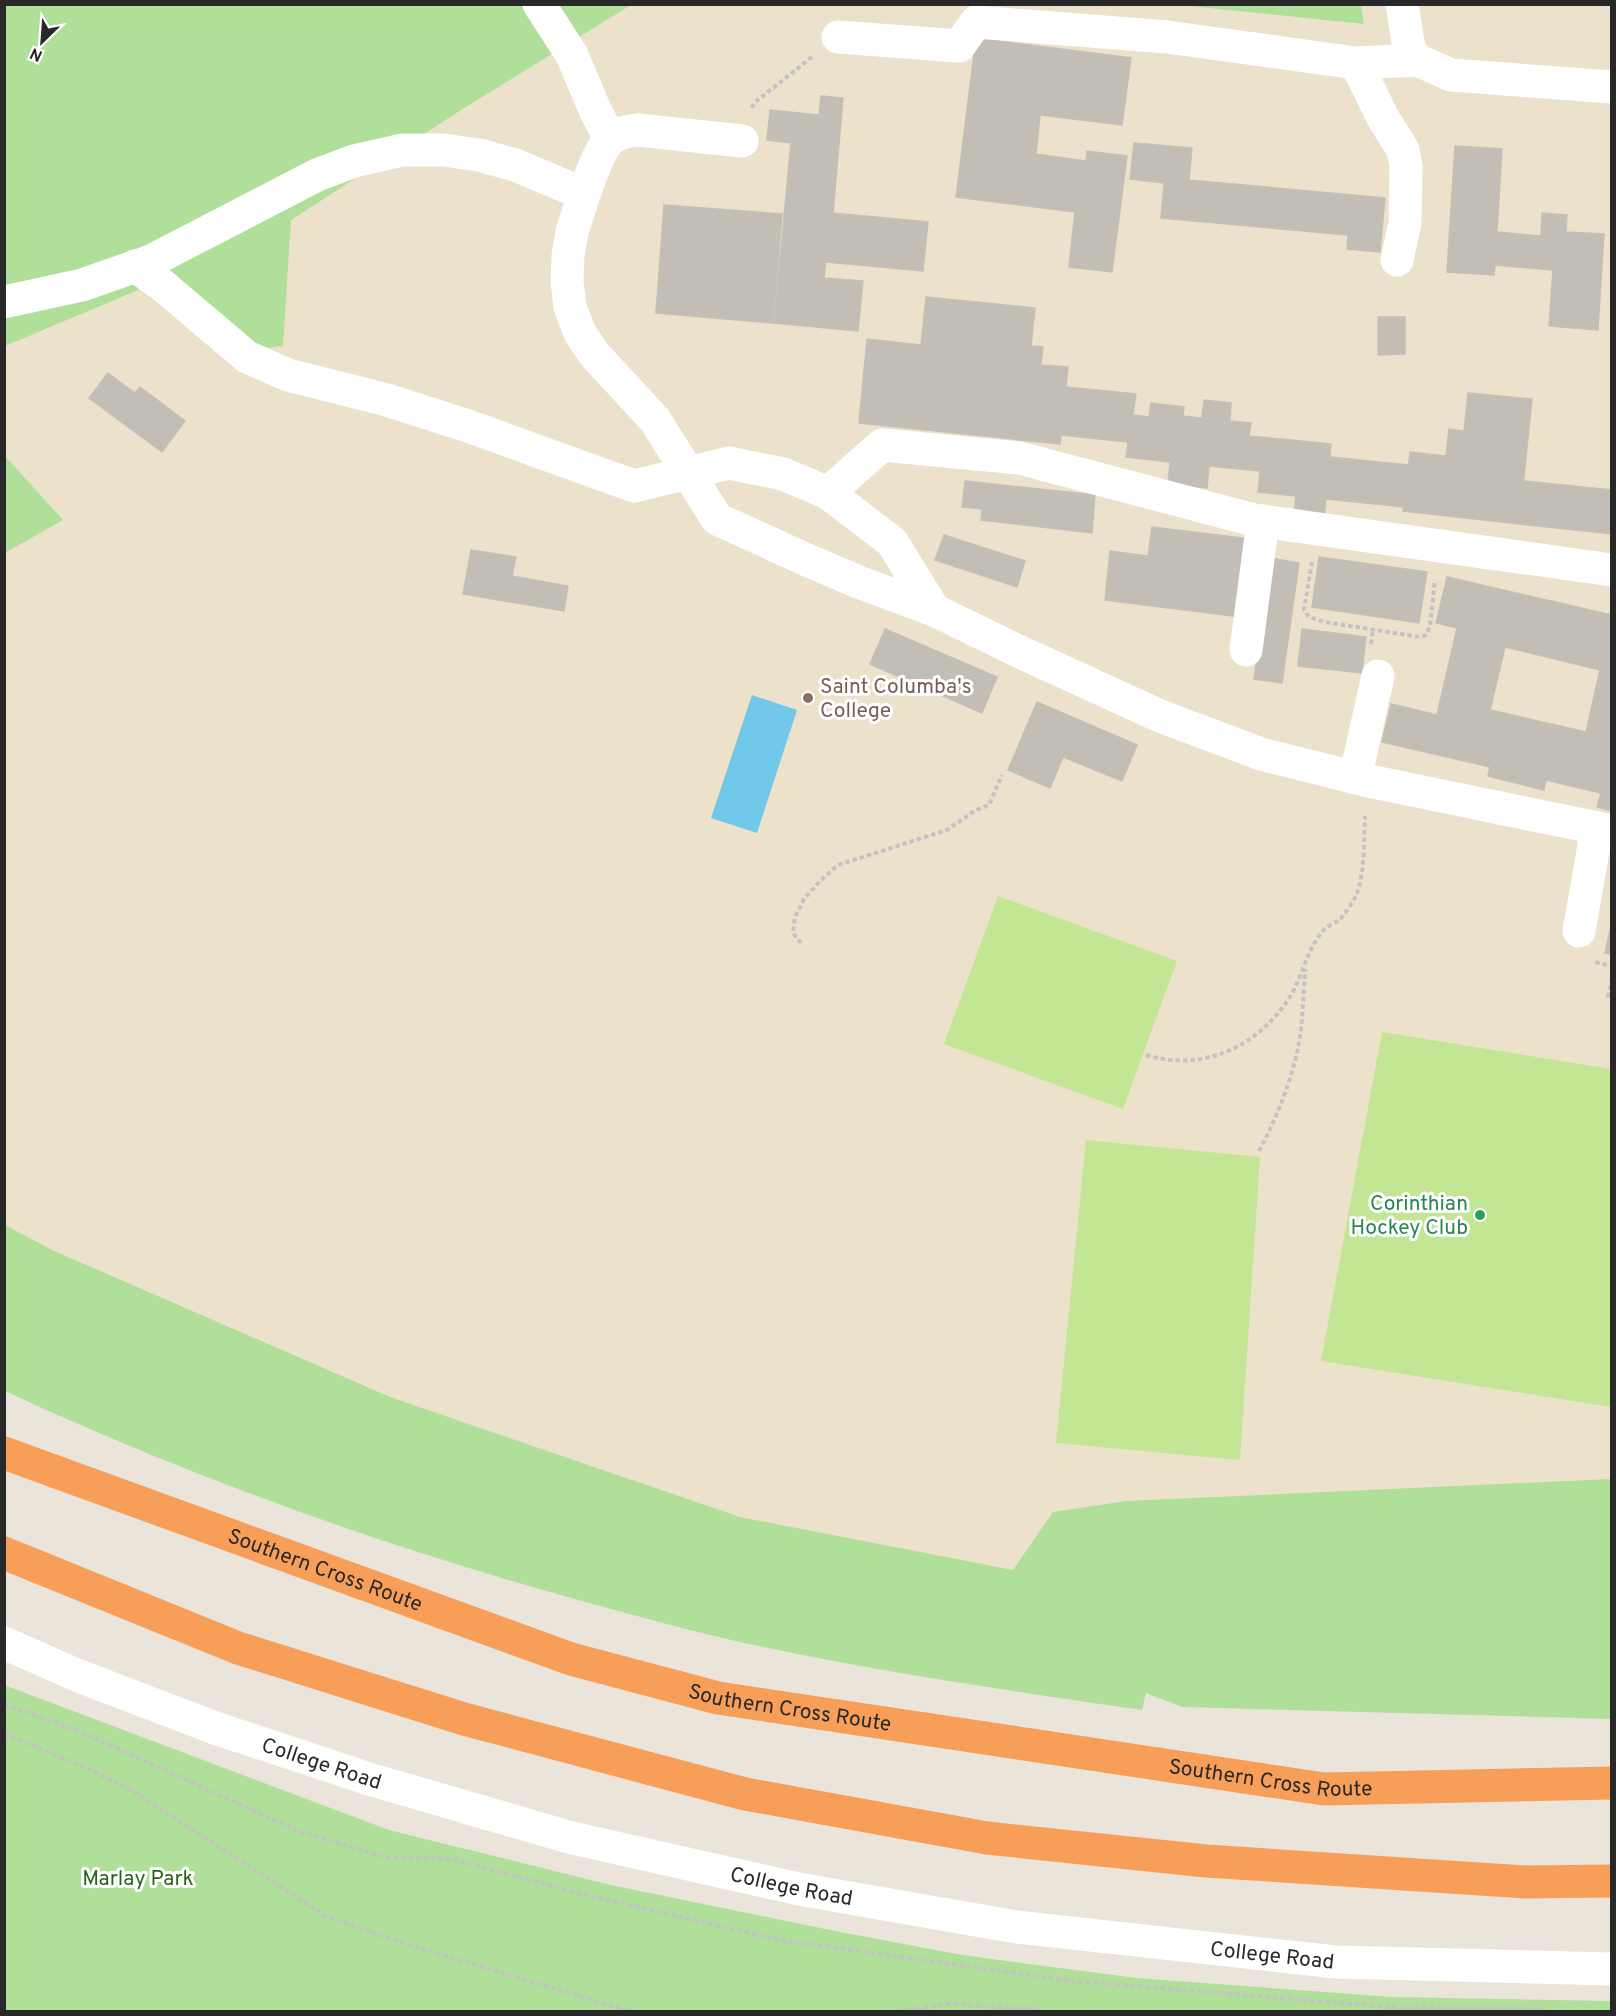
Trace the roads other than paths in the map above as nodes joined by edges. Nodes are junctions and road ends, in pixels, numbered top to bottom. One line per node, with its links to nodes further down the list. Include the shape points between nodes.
1 (538, 4): 7 (street, via 572,55)
2 (1402, 4): 4 (street, via 1409,49)
3 (838, 37): 5 (street, via 959,46 976,22 1167,37)
4 (1417, 60): 5 (street); 6 (street, via 1451,75)
5 (1356, 63): 10 (street, via 1403,150 1405,223)
6 (1611, 87)
7 (610, 139): 8 (street, via 638,130); 9 (street)
8 (742, 141)
9 (584, 194): 11 (street, via 515,165 479,155 402,150 317,175); 13 (street, via 568,256 570,307 594,354 655,420)
10 (1397, 260)
11 (135, 266): 12 (street, via 82,285); 13 (street, via 247,357 288,375 397,403 634,486)
12 (4, 302)
13 (688, 473): 14 (street, via 729,463 783,474); 17 (street, via 717,519 861,583)
14 (828, 493): 15 (street, via 882,445 1019,458); 17 (street, via 892,542)
15 (1263, 521): 16 (street); 18 (street)
16 (1611, 570)
17 (934, 610): 20 (street, via 1160,716 1261,754)
18 (1246, 650)
19 (1378, 676): 20 (street)
20 (1362, 780): 21 (street)
21 (1604, 830): 22 (street)
22 (1579, 931)
23 (4, 1453): 26 (highway, Southern Cross Route, via 571,1659 718,1698 1324,1789)
24 (4, 1553): 27 (highway, via 238,1648 464,1719 745,1794 987,1838 1206,1861 1526,1882)
25 (4, 1642): 28 (street, College Road, via 79,1676 215,1728 369,1779 572,1838 804,1890 1016,1928 1336,1962)
26 (1611, 1783)
27 (1611, 1881)
28 (1611, 1969)

